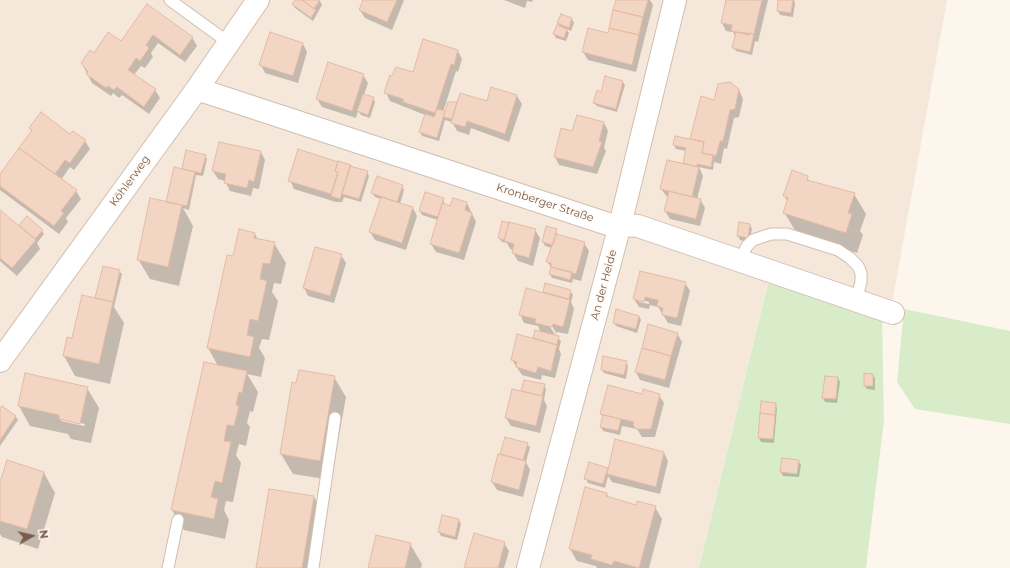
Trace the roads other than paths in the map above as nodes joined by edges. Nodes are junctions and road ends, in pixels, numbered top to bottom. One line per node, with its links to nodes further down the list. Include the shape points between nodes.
1 (170, 0): 4 (lane)
2 (258, 0): 4 (street, Köhlerweg)
3 (676, 0): 6 (street, An der Heide)
4 (228, 43): 5 (street, Köhlerweg)
5 (197, 89): 6 (street, Kronberger Straße, via 600,222); 10 (street, Köhlerweg)
6 (620, 225): 7 (street, Kronberger Straße, via 638,226); 15 (street, An der Heide)
7 (740, 260): 8 (street, Kronberger Straße); 8 (lane, via 753,240 771,234 787,234 838,250 850,258 861,272)
8 (856, 300): 9 (street, Kronberger Straße)
9 (893, 313)
10 (0, 361)
11 (335, 418): 14 (lane)
12 (178, 520): 13 (lane)
13 (168, 568)
14 (312, 568)
15 (528, 568)

